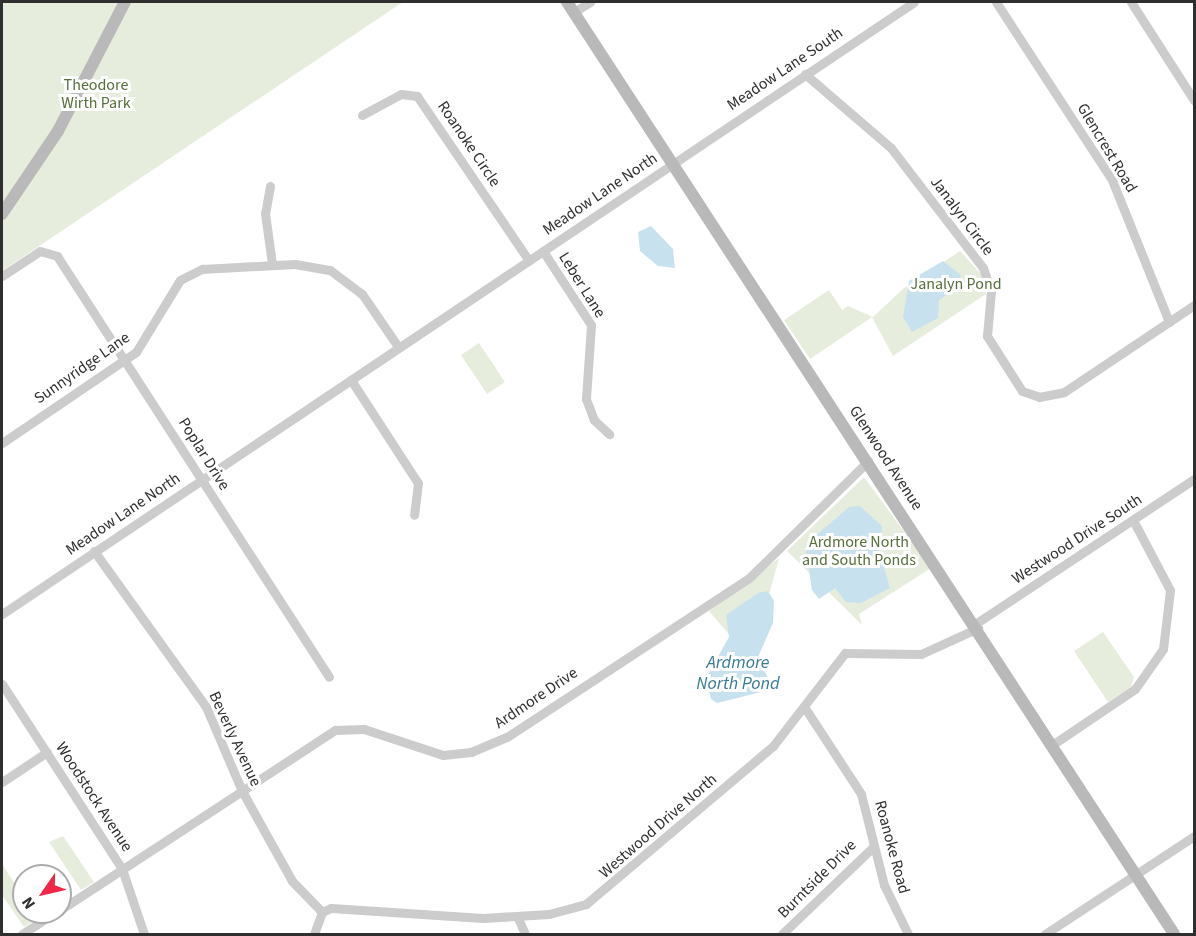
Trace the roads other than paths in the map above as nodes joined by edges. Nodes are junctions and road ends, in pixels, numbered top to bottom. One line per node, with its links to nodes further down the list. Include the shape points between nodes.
1 (125, 2): 12 (street, via 48,147)
2 (590, 2): 6 (street)
3 (914, 2): 7 (street, Meadow Lane South)
4 (996, 2): 18 (street, Glencrest Road, via 1112,180)
5 (1131, 2): 8 (street)
6 (571, 7): 10 (street, Glenwood Avenue)
7 (805, 74): 10 (street, Meadow Lane South); 18 (street, Janalyn Circle, via 891,148 983,268 991,291 987,336 1022,391 1039,397 1064,392)
8 (1194, 100)
9 (362, 115): 14 (street, Roanoke Circle, via 401,94 417,96)
10 (673, 162): 13 (street, Meadow Lane North); 24 (street, Glenwood Avenue)
11 (270, 186): 15 (street, via 265,213)
12 (2, 214)
13 (543, 251): 14 (street, Meadow Lane North); 22 (street, Leber Lane, via 591,325 586,399 594,420)
14 (529, 261): 19 (street, Meadow Lane North)
15 (272, 264): 19 (street, Sunnyridge Lane, via 309,264 340,275 362,294); 20 (street, Sunnyridge Lane, via 202,268 187,275 141,346)
16 (2, 276): 20 (street, Poplar Drive, via 50,250)
17 (1194, 305): 18 (street, Janalyn Circle)
18 (1169, 322)
19 (399, 348): 21 (street, Meadow Lane North)
20 (125, 359): 23 (street, Sunnyridge Lane); 25 (street, Poplar Drive)
21 (351, 380): 25 (street, Meadow Lane North); 27 (street, via 418,483)
22 (609, 434)
23 (2, 443)
24 (868, 461): 31 (street, Glenwood Avenue); 38 (street, Ardmore Drive, via 749,578 507,737 471,752 443,754 364,729 335,730)
25 (203, 479): 29 (street, Meadow Lane North); 32 (street, Poplar Drive)
26 (1194, 480): 28 (street, Westwood Drive South)
27 (414, 515)
28 (1133, 520): 31 (street, Westwood Drive South); 35 (street, via 1170,590 1163,650 1135,689)
29 (94, 552): 30 (street, Meadow Lane North); 38 (street, Beverly Avenue, via 206,707)
30 (2, 614)
31 (976, 626): 34 (street, Westwood Drive North, via 921,654 844,653 828,668); 35 (street, Glenwood Avenue)
32 (329, 676)
33 (2, 684): 36 (street, Woodstock Avenue)
34 (805, 708): 40 (street, Roanoke Road, via 861,794); 45 (street, Westwood Drive North, via 773,746 597,897 574,909)
35 (1052, 745): 42 (street, Glenwood Avenue)
36 (47, 752): 37 (street); 41 (street, Woodstock Avenue)
37 (2, 782)
38 (242, 790): 41 (street, Ardmore Drive); 44 (street, Beverly Avenue, via 299,892)
39 (1194, 836): 42 (street)
40 (874, 846): 51 (street, Burntside Drive); 52 (street, Roanoke Road, via 889,900)
41 (122, 869): 43 (street, Ardmore Drive); 48 (street, Woodstock Avenue)
42 (1135, 875): 53 (street); 54 (street, Glenwood Avenue)
43 (72, 902)
44 (322, 912): 45 (street, Westwood Drive North, via 340,907); 49 (street)
45 (517, 916): 50 (street)
46 (38, 924): 47 (street, Ardmore Drive)
47 (22, 934)
48 (144, 934)
49 (314, 934)
50 (525, 934)
51 (782, 934)
52 (908, 934)
53 (1045, 934)
54 (1174, 934)

